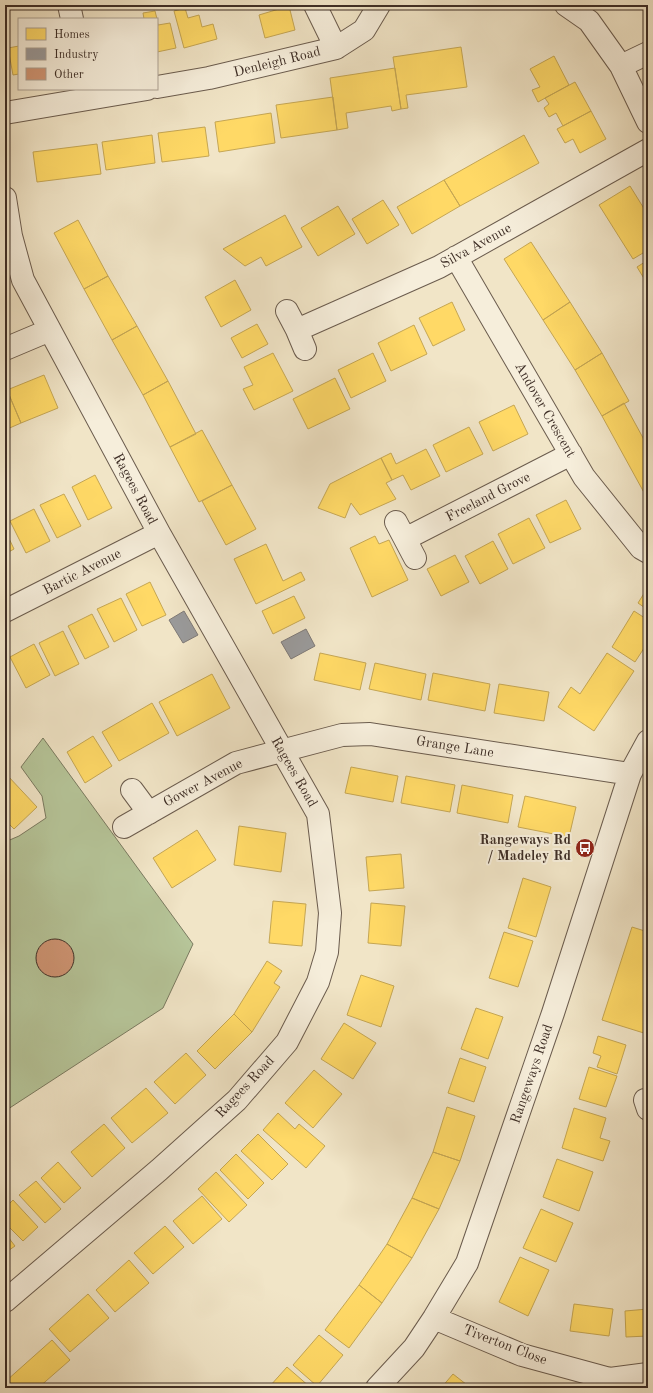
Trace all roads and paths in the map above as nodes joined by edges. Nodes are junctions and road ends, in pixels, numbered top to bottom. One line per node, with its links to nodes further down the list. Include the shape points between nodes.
1 (69, 5): 5 (street)
2 (315, 5): 6 (street)
3 (379, 5): 6 (street, Denleigh Road, via 364,30)
4 (566, 5): 8 (street, via 589,21)
5 (72, 18)
6 (336, 48): 9 (street, Denleigh Road, via 209,78)
7 (648, 53): 8 (street)
8 (622, 66): 13 (street)
9 (158, 87)
10 (135, 90): 11 (street)
11 (89, 94): 12 (street)
12 (5, 113)
13 (648, 122)
14 (648, 150): 16 (street, Silva Avenue)
15 (5, 198): 18 (street, Ragees Road, via 11,236 23,280)
16 (456, 257): 17 (street, Silva Avenue, via 301,340); 20 (street, Andover Crescent)
17 (287, 311)
18 (50, 330): 19 (street); 21 (street, Ragees Road)
19 (5, 349)
20 (571, 454): 22 (street, Freeland Grove); 23 (street, Andover Crescent, via 584,477 641,548)
21 (159, 533): 24 (street, Bartic Avenue); 26 (street, Ragees Road)
22 (406, 540)
23 (648, 552)
24 (5, 611)
25 (648, 741): 27 (street, Rangeways Road)
26 (282, 751): 27 (street, Grange Lane, via 342,735 370,734); 29 (street, Gower Avenue, via 236,763); 31 (street, Ragees Road, via 318,814 330,913 327,952 318,982 287,1042 237,1100 159,1170)
27 (630, 774): 32 (street, Rangeways Road, via 553,1013 467,1263)
28 (132, 790): 29 (street, Gower Avenue)
29 (149, 813): 30 (street, Gower Avenue)
30 (124, 827)
31 (5, 1300)
32 (434, 1318): 34 (street, Tiverton Close, via 522,1355); 35 (street, Rangeways Road, via 414,1348)
33 (648, 1374): 34 (street, Tiverton Close)
34 (610, 1383)
35 (377, 1388)

